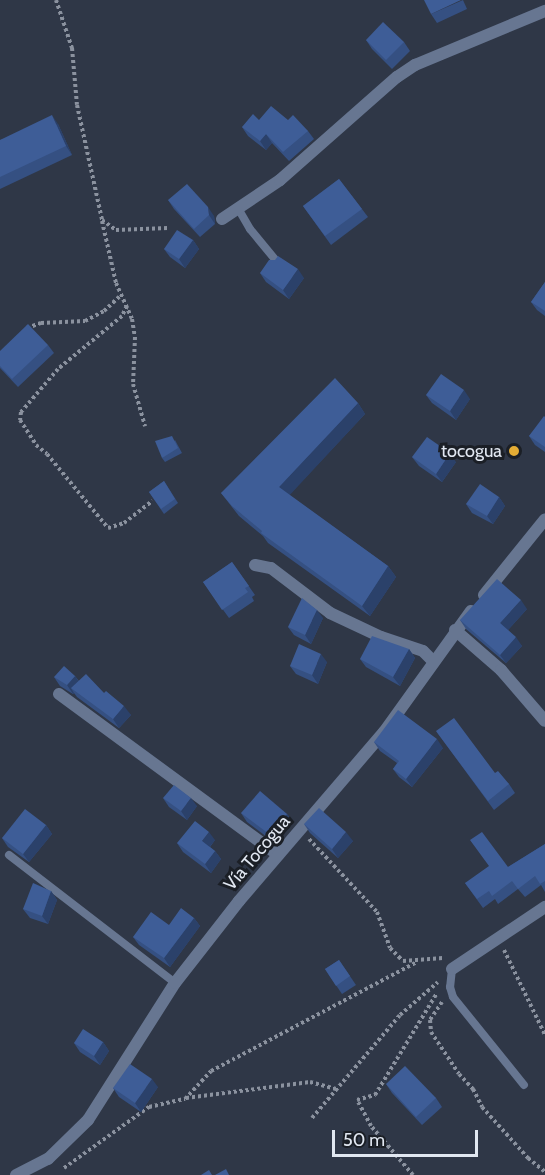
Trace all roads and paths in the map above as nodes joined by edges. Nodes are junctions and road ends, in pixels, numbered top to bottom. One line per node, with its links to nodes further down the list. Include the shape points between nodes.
1 (56, 0): 5 (path, via 72,48 77,105)
2 (545, 11): 3 (street, via 415,65)
3 (239, 210): 4 (street); 7 (lane)
4 (222, 219)
5 (102, 220): 6 (path, via 116,230); 8 (path, via 110,264)
6 (168, 228)
7 (278, 263)
8 (121, 295): 9 (path); 10 (path, via 94,318 41,322)
9 (127, 306): 11 (path, via 135,337 131,368 134,396); 12 (path, via 122,316 58,369 21,411 20,420 108,528 124,523)
10 (24, 330)
11 (145, 426)
12 (152, 501)
13 (545, 519): 15 (street, Vía Tocogua)
14 (255, 565): 16 (street, via 271,568 330,613 423,651)
15 (455, 630): 16 (street, Vía Tocogua); 18 (street, via 501,670)
16 (433, 662): 19 (street, Vía Tocogua, via 384,732)
17 (59, 694): 21 (street)
18 (545, 721)
19 (300, 830): 21 (street, Vía Tocogua); 24 (path, via 377,912 390,948 403,961)
20 (9, 855): 26 (lane)
21 (278, 855): 26 (street, Vía Tocogua)
22 (545, 908): 23 (street)
23 (497, 939): 25 (street); 28 (path)
24 (420, 960): 25 (path, via 459,957); 31 (path, via 211,1071)
25 (452, 969): 27 (lane); 30 (path, via 400,1015); 36 (path, via 375,1095 357,1100 364,1117)
26 (175, 983): 35 (street, Vía Tocogua, via 88,1120 48,1159)
27 (453, 997): 29 (lane); 34 (path, via 437,1006 430,1020 431,1032 482,1107)
28 (545, 1035)
29 (524, 1085)
30 (337, 1089): 31 (path, via 310,1082); 32 (path)
31 (185, 1099): 33 (path, via 149,1107)
32 (312, 1118)
33 (63, 1168)
34 (545, 1172)
35 (16, 1175)
36 (413, 1175)

